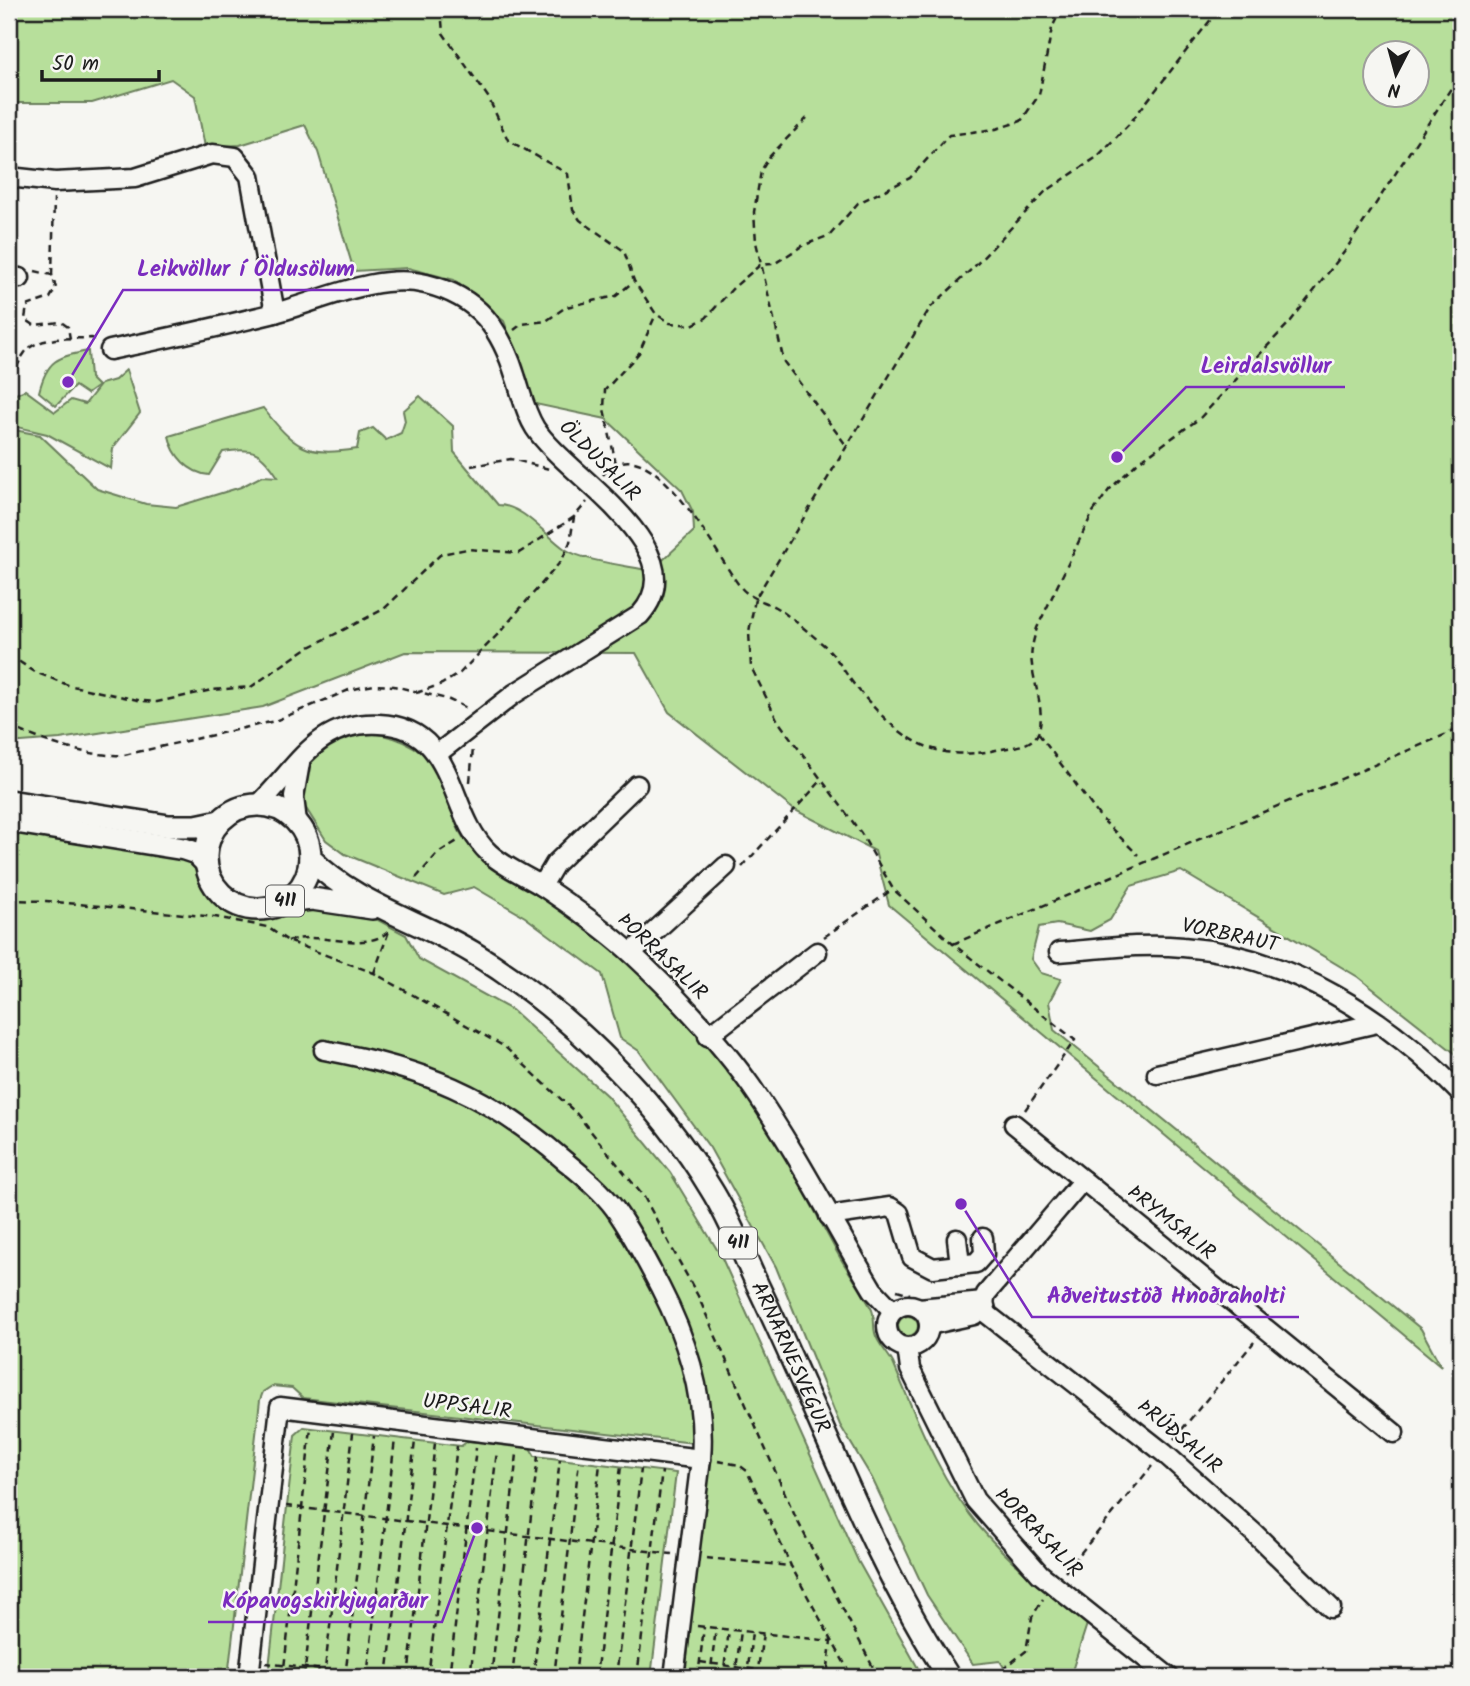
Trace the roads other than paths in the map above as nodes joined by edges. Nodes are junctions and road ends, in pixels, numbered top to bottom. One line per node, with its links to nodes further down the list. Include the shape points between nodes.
1 (9, 177): 2 (street, via 55,182 135,178 212,153 234,158 250,176)
2 (275, 313): 3 (street, ÖLDUSALIR); 5 (street, ÖLDUSALIR, via 350,290 405,281 468,301 502,338 535,428 637,533 653,559 656,585 652,603 621,629 514,694)
3 (110, 350)
4 (302, 753): 5 (street, ÞORRASALIR, via 333,731 381,724 416,736); 8 (street, ÞORRASALIR); 11 (street, via 295,780)
5 (437, 754): 15 (street, ÞORRASALIR, via 453,780 468,826 487,851)
6 (638, 785): 15 (street, via 586,846 555,864)
7 (9, 801): 10 (main road, via 169,826)
8 (258, 805): 10 (main road, via 231,812); 11 (main road, via 278,809)
9 (9, 821): 13 (main road, via 184,849)
10 (220, 821): 13 (main road, via 209,841)
11 (297, 822): 12 (main road, 411)
12 (310, 858): 16 (main road, 411, via 303,883); 17 (main road, ARNARNESVEGUR / 411, via 331,877)
13 (206, 863): 16 (main road, 411, via 218,890 242,906 270,907)
14 (720, 872): 20 (street)
15 (542, 886): 20 (street, ÞORRASALIR)
16 (284, 902): 17 (main road, ARNARNESVEGUR / 411, via 340,902)
17 (396, 916): 42 (main road, ARNARNESVEGUR / 411, via 471,951 535,994 614,1067 688,1156 712,1190 793,1359 873,1542)
18 (817, 952): 22 (street)
19 (1059, 952): 21 (street, VORBRAUT, via 1184,947 1261,961 1307,979)
20 (631, 954): 22 (street, ÞORRASALIR)
21 (1377, 1023): 24 (street); 25 (street, VORBRAUT, via 1410,1045)
22 (708, 1036): 28 (street, ÞORRASALIR, via 750,1085)
23 (324, 1050): 38 (street, via 435,1078 479,1099 527,1127 613,1207 673,1311 695,1372 704,1423)
24 (1157, 1074)
25 (1461, 1094)
26 (1014, 1124): 27 (street, ÞRYMSALIR)
27 (1083, 1180): 33 (street, via 986,1294); 37 (street, ÞRYMSALIR)
28 (829, 1216): 31 (street, via 890,1207 899,1213 908,1251 918,1263 933,1268); 34 (street, ÞORRASALIR, via 873,1290)
29 (983, 1238): 31 (street, via 980,1261)
30 (957, 1239): 31 (street)
31 (960, 1265)
32 (919, 1308): 33 (street); 34 (street, via 905,1305); 35 (street)
33 (986, 1308): 35 (street); 39 (street, ÞRÚÐSALIR, via 1164,1453)
34 (893, 1311): 36 (street, ÞORRASALIR, via 888,1323 890,1336)
35 (929, 1325): 36 (street, via 920,1343)
36 (907, 1347): 43 (street, ÞORRASALIR, via 910,1369 975,1500 1040,1574)
37 (1394, 1433)
38 (701, 1459): 40 (street, UPPSALIR, via 280,1407); 41 (street)
39 (1331, 1608)
40 (250, 1669)
41 (674, 1677)
42 (949, 1677)
43 (1168, 1677)

